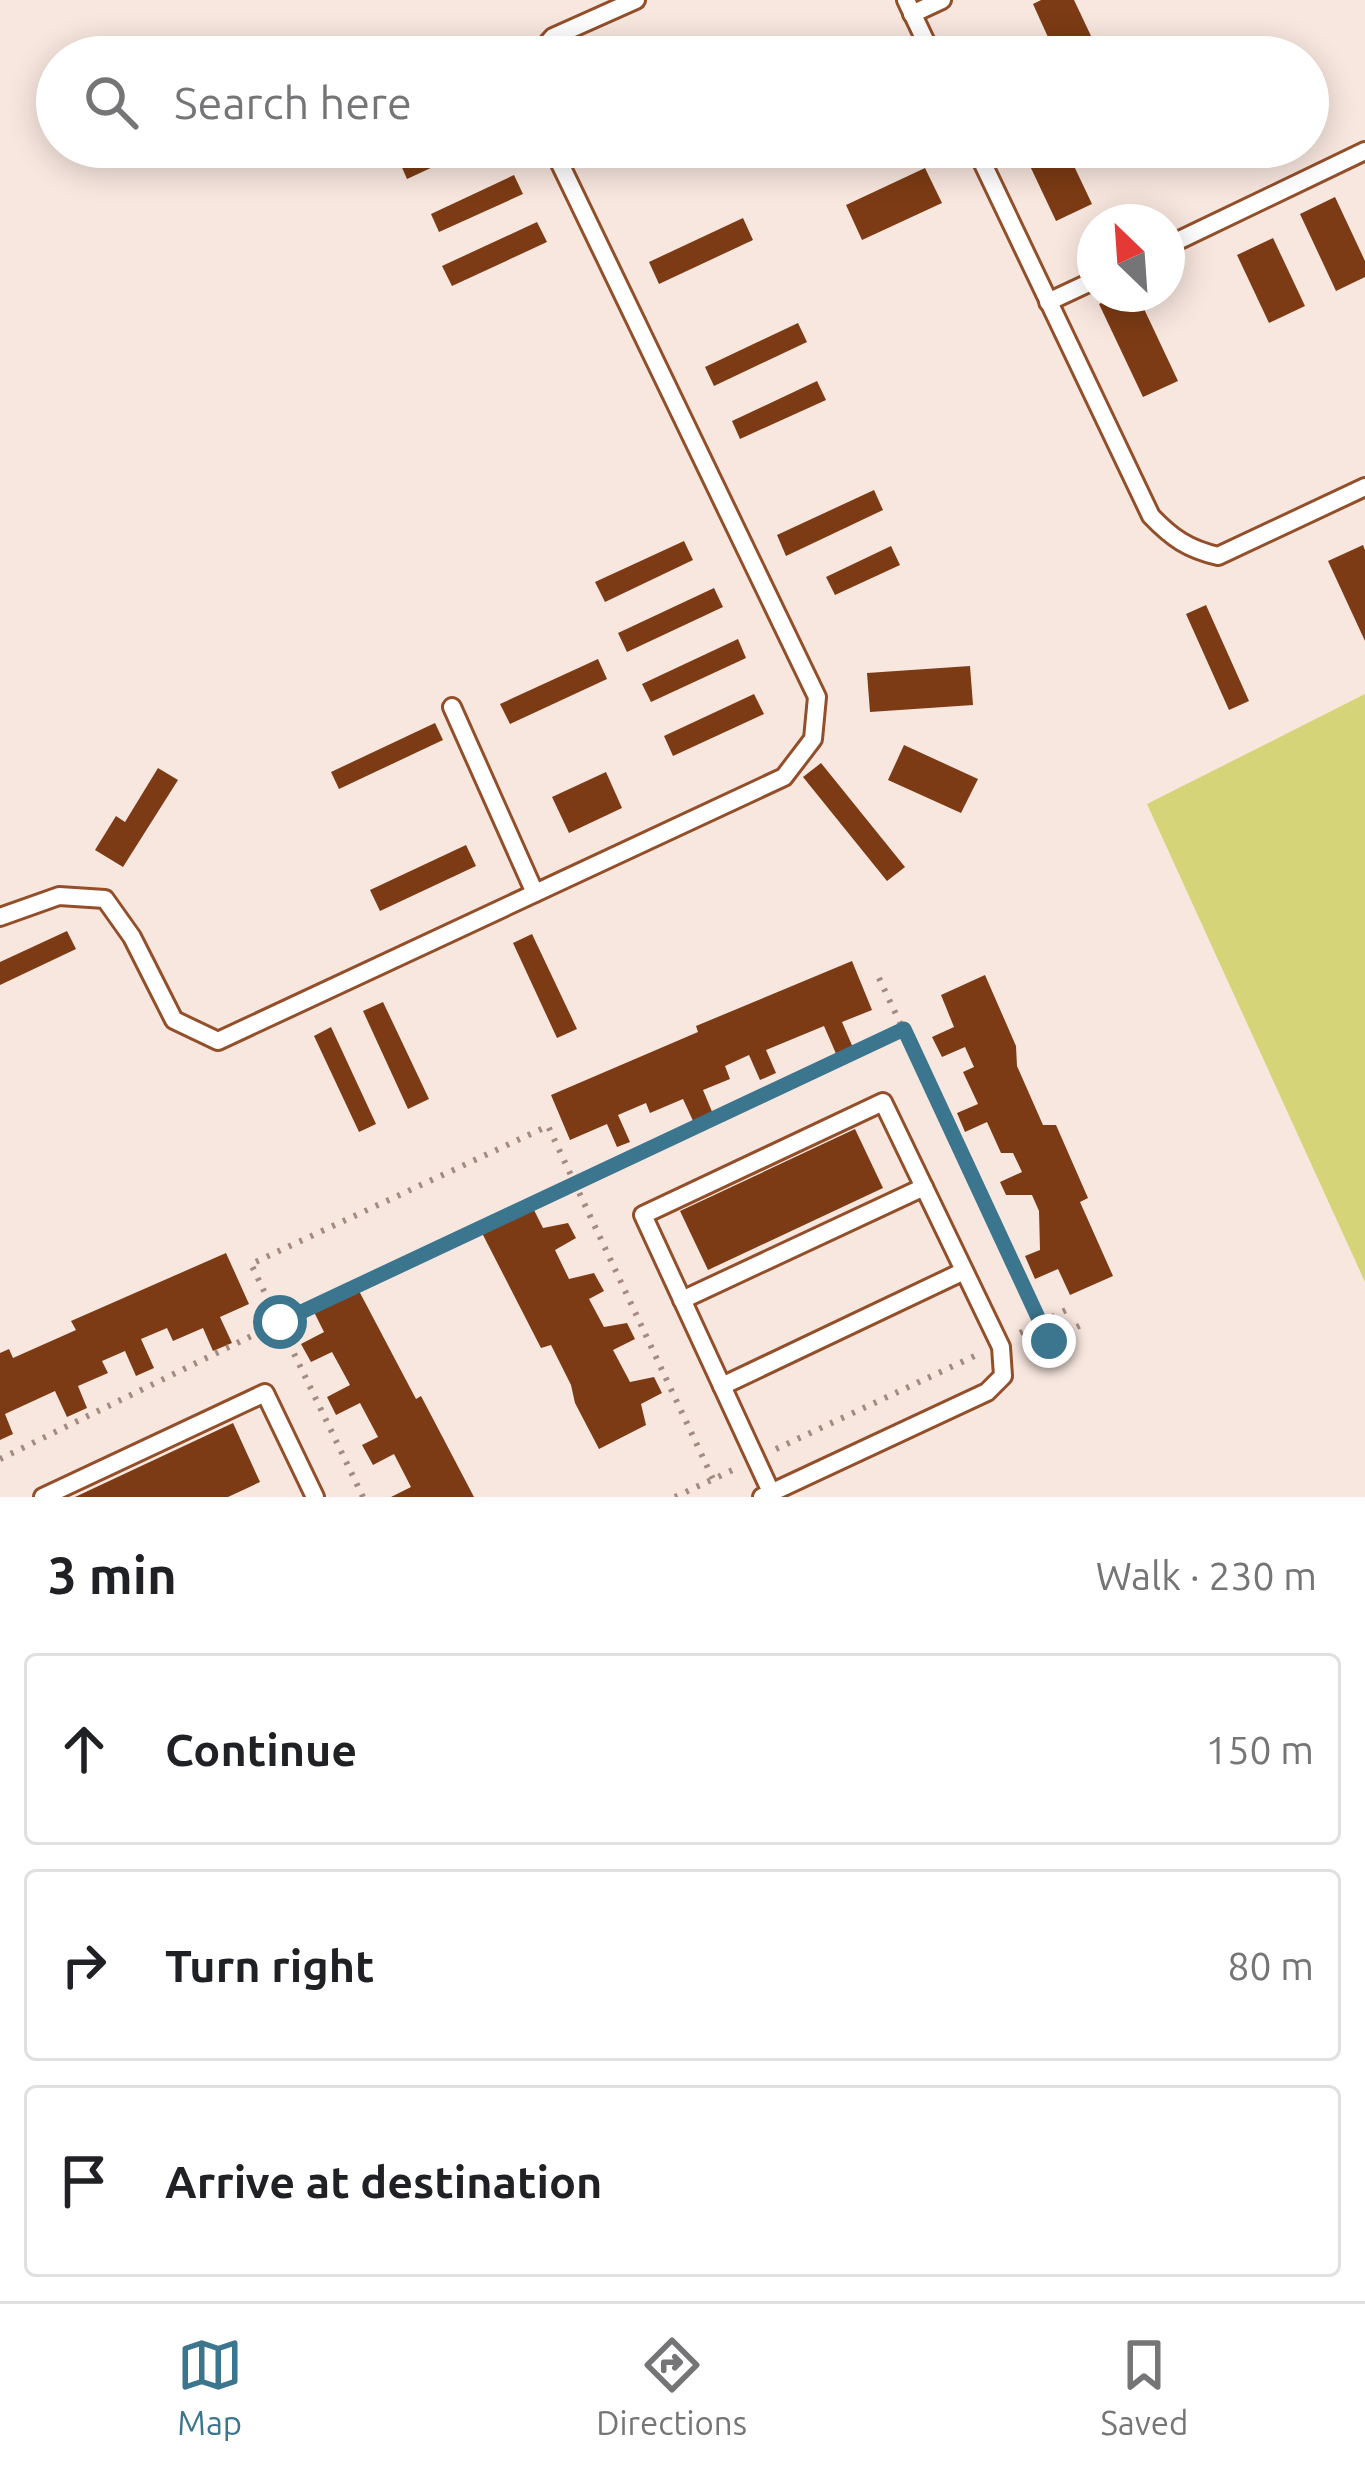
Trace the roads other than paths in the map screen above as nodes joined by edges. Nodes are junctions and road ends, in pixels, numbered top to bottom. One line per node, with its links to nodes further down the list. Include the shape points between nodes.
1 (636, 0): 4 (lane)
2 (942, 0): 3 (lane)
3 (909, 7): 5 (lane)
4 (555, 36)
5 (923, 36)
6 (1365, 151): 9 (lane)
7 (562, 168): 14 (lane, via 817,697 813,740 784,777)
8 (985, 168): 11 (lane)
9 (1185, 237)
10 (1077, 288): 11 (lane)
11 (1048, 302): 12 (lane, via 1151,516 1172,538 1217,556)
12 (1365, 488)
13 (452, 706): 14 (lane)
14 (535, 893): 15 (lane, via 218,1041 174,1020 105,899 59,896)
15 (0, 917)
16 (924, 1187): 17 (lane); 18 (lane); 18 (lane, via 884,1102 643,1215)
17 (964, 1271): 19 (lane); 20 (lane, via 999,1343 1003,1376 987,1393)
18 (682, 1300): 19 (lane)
19 (722, 1385): 20 (lane)
20 (766, 1495)
21 (43, 1497): 22 (lane, via 266,1393)
22 (314, 1497)

